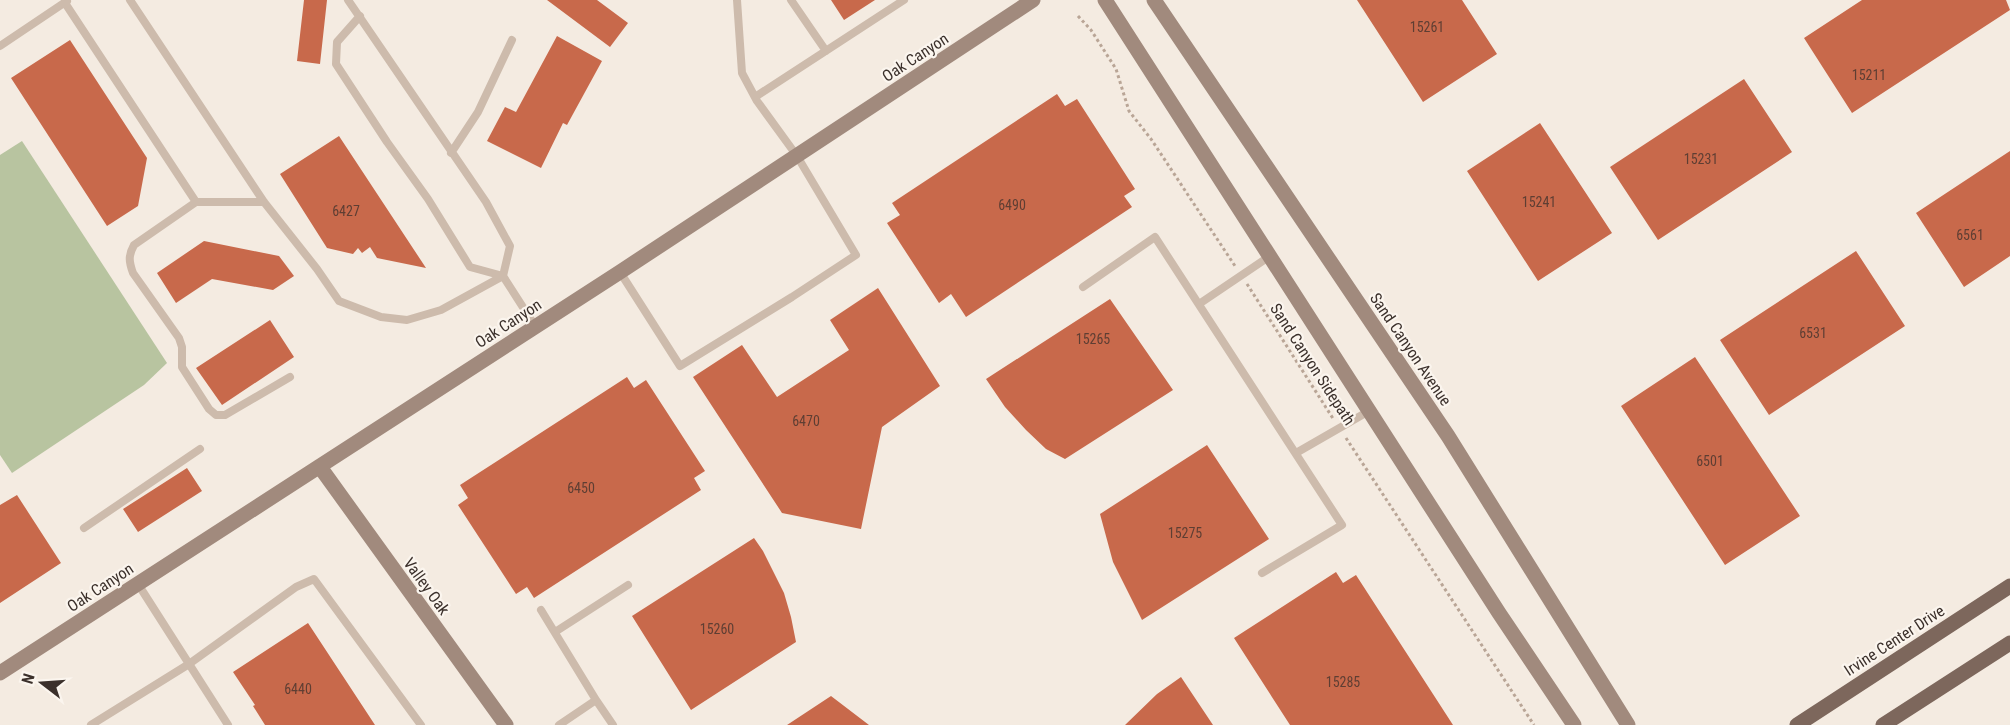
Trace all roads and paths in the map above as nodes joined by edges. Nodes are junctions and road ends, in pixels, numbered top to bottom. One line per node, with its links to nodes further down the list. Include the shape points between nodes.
1 (130, 0): 19 (lane)
2 (348, 0): 10 (lane)
3 (737, 0): 15 (lane, via 742,73)
4 (791, 0): 14 (lane)
5 (904, 0): 14 (lane)
6 (1033, 0): 17 (main road, Oak Canyon)
7 (1105, 0): 20 (main road)
8 (1154, 0): 52 (main road, Sand Canyon Avenue, via 1448,436)
9 (67, 1): 13 (lane); 18 (lane)
10 (360, 16): 16 (lane); 23 (lane, via 337,42 336,64 470,267)
11 (1078, 16): 22 (path, Sand Canyon Sidepath, via 1116,69 1128,111 1151,139)
12 (512, 40): 16 (lane, via 478,112)
13 (0, 46)
14 (826, 51): 15 (lane)
15 (755, 97): 17 (lane)
16 (451, 153): 23 (lane, via 486,202 510,246)
17 (797, 156): 21 (main road, Oak Canyon); 21 (lane, via 856,255 792,297 680,366)
18 (196, 202): 19 (lane); 27 (lane, via 134,245 129,253 133,273 179,338 182,367 216,415 225,415)
19 (264, 202): 23 (lane, via 339,301 381,317 407,320 441,310)
20 (1270, 256): 22 (lane); 28 (main road)
21 (620, 272): 26 (main road, Oak Canyon)
22 (1241, 275): 25 (lane); 29 (path, Sand Canyon Sidepath)
23 (503, 276): 26 (lane)
24 (1083, 287): 25 (lane, via 1155,237)
25 (1198, 304): 31 (lane)
26 (535, 326): 32 (main road, Oak Canyon)
27 (290, 377)
28 (1369, 411): 29 (lane); 51 (main road)
29 (1340, 428): 31 (lane); 50 (path, Sand Canyon Sidepath)
30 (200, 449): 33 (lane)
31 (1296, 453): 34 (lane, via 1342,525)
32 (320, 467): 35 (main road, Oak Canyon); 47 (main road, Valley Oak)
33 (84, 528)
34 (1262, 573)
35 (138, 584): 41 (lane); 42 (main road, Oak Canyon)
36 (628, 585): 39 (lane)
37 (2010, 586): 53 (main road, Irvine Center Drive)
38 (541, 610): 39 (lane)
39 (555, 632): 43 (lane)
40 (2010, 643): 54 (main road)
41 (189, 664): 44 (lane); 45 (lane); 46 (lane, via 296,587 314,579)
42 (0, 673)
43 (596, 699): 48 (lane); 49 (lane)
44 (91, 725)
45 (228, 725)
46 (421, 725)
47 (506, 725)
48 (559, 725)
49 (612, 725)
50 (1534, 725)
51 (1574, 725)
52 (1628, 725)
53 (1797, 725)
54 (1883, 725)

